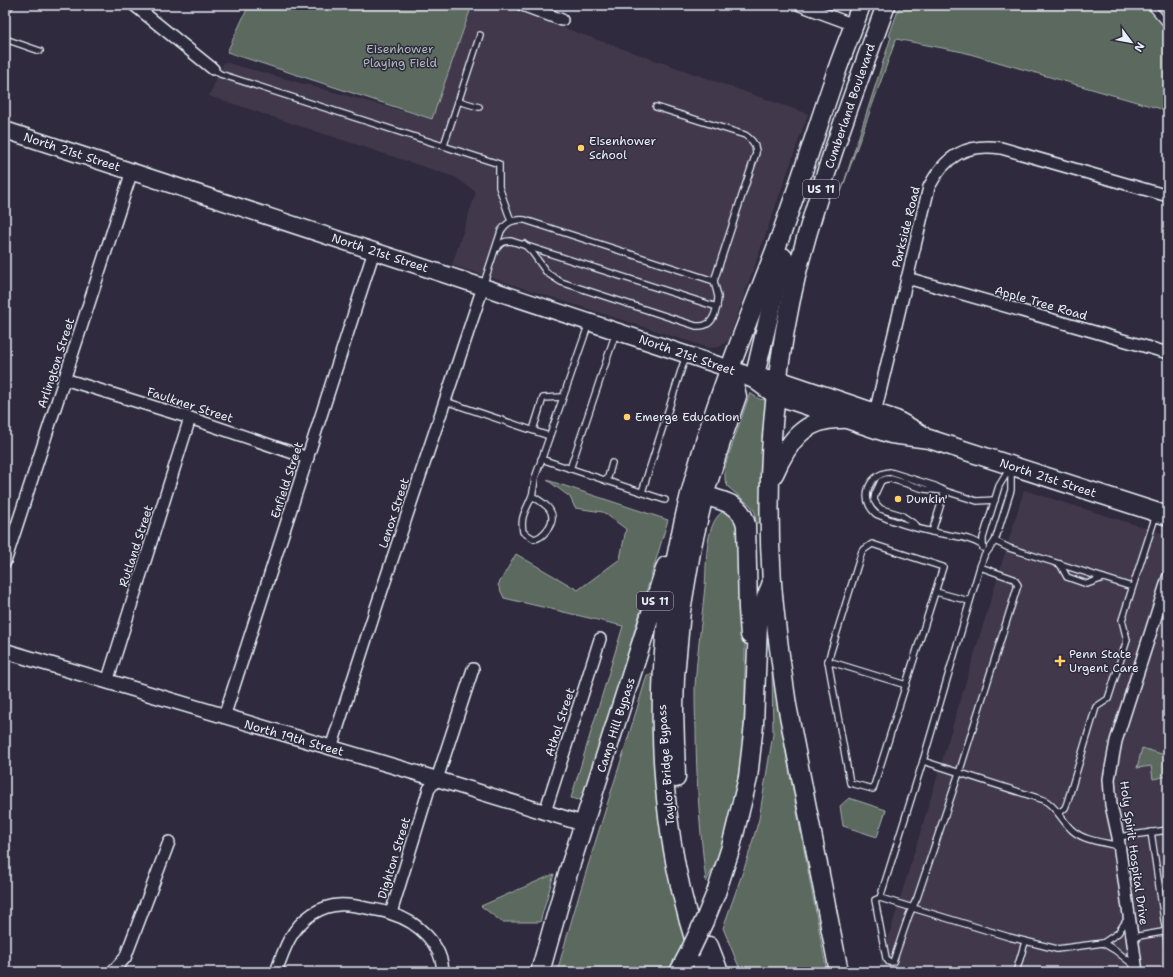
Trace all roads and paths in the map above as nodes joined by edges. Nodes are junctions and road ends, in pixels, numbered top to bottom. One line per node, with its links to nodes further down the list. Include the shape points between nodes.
1 (11, 5): 8 (lane)
2 (134, 5): 15 (street)
3 (522, 5): 9 (street)
4 (800, 5): 10 (street)
5 (862, 5): 10 (main road, Cumberland Boulevard / US 11)
6 (886, 5): 39 (main road, Cumberland Boulevard / US 11, via 839,136 806,240 790,305)
7 (1150, 5): 11 (lane)
8 (5, 12)
9 (562, 20)
10 (854, 25): 22 (main road, Cumberland Boulevard / US 11)
11 (1168, 26)
12 (480, 35): 16 (lane)
13 (5, 39): 14 (lane)
14 (40, 51)
15 (213, 69): 20 (lane, via 220,74)
16 (458, 101): 17 (lane); 20 (lane)
17 (479, 107)
18 (656, 107): 29 (lane, via 745,135 756,148 753,165)
19 (5, 130): 21 (main road, North 21st Street)
20 (444, 145): 24 (lane, via 499,164 499,187)
21 (132, 171): 27 (main road, North 21st Street); 38 (street, Arlington Street)
22 (801, 180): 36 (main road, Cumberland Boulevard / US 11); 37 (main road)
23 (1168, 196): 28 (street, Parkside Road, via 1001,148 972,148 947,161 929,187)
24 (511, 221): 26 (lane, via 501,231); 29 (lane, via 525,220)
25 (524, 244): 26 (lane, via 506,241); 31 (lane); 31 (lane, via 547,273 561,282 696,326 706,325 714,318)
26 (495, 249): 30 (lane)
27 (374, 252): 30 (main road, North 21st Street); 48 (street, Enfield Street)
28 (907, 278): 34 (street, Apple Tree Road); 42 (street, Parkside Road)
29 (714, 281): 31 (lane, via 718,298)
30 (483, 287): 32 (main road, North 21st Street); 41 (street, Lenox Street)
31 (717, 307)
32 (589, 322): 33 (main road, North 21st Street); 40 (lane)
33 (616, 332): 35 (main road, North 21st Street); 52 (lane)
34 (1168, 352)
35 (686, 355): 36 (main road, North 21st Street); 57 (lane)
36 (730, 369): 37 (main road, North 21st Street); 53 (main road, Taylor Bridge Bypass / US 11); 58 (main road, via 737,396)
37 (754, 378): 39 (main road, North 21st Street)
38 (64, 379): 43 (street, Faulkner Street); 67 (street, Arlington Street)
39 (777, 387): 42 (main road, North 21st Street); 44 (main road, North 21st Street); 55 (main road, US 11)
40 (562, 397): 45 (lane, via 544,398); 46 (lane)
41 (445, 401): 45 (lane); 84 (street, Lenox Street)
42 (875, 413): 47 (main road, North 21st Street, via 896,420)
43 (190, 418): 48 (street, Faulkner Street); 80 (street, Rutland Street)
44 (848, 419): 47 (main road, North 21st Street, via 891,434); 55 (main road, via 821,421 800,432 786,449)
45 (533, 430): 46 (lane)
46 (549, 436): 49 (lane)
47 (929, 439): 51 (main road, North 21st Street)
48 (308, 458): 83 (street, Enfield Street)
49 (541, 459): 52 (lane); 59 (lane)
50 (612, 463): 54 (lane)
51 (1011, 466): 61 (lane, via 999,486); 62 (main road, North 21st Street); 64 (lane, via 1010,490)
52 (570, 469): 54 (lane)
53 (694, 478): 90 (main road, Camp Hill Bypass / US 11); 110 (main road, Taylor Bridge Bypass, via 679,543 668,609 662,675 662,736 667,809 678,876 694,941)
54 (607, 481): 57 (lane)
55 (770, 482): 72 (main road, US 11)
56 (945, 491): 61 (lane, via 977,501); 63 (lane); 63 (lane, via 924,489 886,479 878,485 875,494 874,500 881,509 901,515 921,529)
57 (642, 492): 60 (lane)
58 (704, 495): 82 (main road, via 732,505 742,512 746,525 748,608); 111 (main road, via 681,611 675,676 675,742 679,808 690,873 706,937)
59 (532, 496): 59 (lane, via 521,523 523,532 534,539 540,538 549,528 552,515 542,501)
60 (665, 500)
61 (995, 500): 65 (lane, via 983,538)
62 (1162, 514): 73 (lane)
63 (932, 532): 65 (lane, via 970,539)
64 (995, 541): 66 (lane); 68 (lane)
65 (983, 546): 66 (lane)
66 (984, 556): 69 (lane)
67 (5, 562)
68 (1060, 564): 70 (lane); 70 (lane, via 1066,576 1087,584)
69 (980, 567): 75 (lane); 86 (lane, via 1014,579 1018,585)
70 (1104, 578): 73 (lane)
71 (1168, 578): 94 (street, Holy Spirit Hospital Drive, via 1116,741 1109,779 1111,805)
72 (772, 582): 82 (main road, US 11, via 758,624); 112 (main road, via 787,705)
73 (1132, 587): 89 (lane, via 1122,620 1127,640 1108,698 1096,707 1067,803)
74 (936, 592): 75 (lane); 78 (lane, via 943,567 872,544 862,551); 81 (lane)
75 (969, 602): 85 (lane)
76 (600, 639): 88 (street, Athol Street)
77 (5, 651): 80 (street, North 19th Street)
78 (828, 661): 81 (lane); 81 (lane, via 850,782 873,789)
79 (473, 669): 87 (street, Dighton Street)
80 (107, 682): 83 (street, North 19th Street)
81 (906, 686)
82 (756, 691): 109 (main road, US 11, bridge, via 751,755 742,802 707,915)
83 (224, 717): 84 (street, North 19th Street)
84 (331, 748): 87 (street, North 19th Street)
85 (923, 761): 86 (lane); 95 (lane)
86 (959, 773): 89 (lane, via 1044,800 1053,805); 96 (lane)
87 (437, 779): 88 (street, North 19th Street); 97 (street, Dighton Street, via 429,788)
88 (544, 812): 90 (street, North 19th Street)
89 (1059, 813): 94 (lane, via 1076,834 1093,840)
90 (584, 824): 108 (main road, Camp Hill Bypass / US 11)
91 (1168, 830): 92 (lane)
92 (1151, 832): 94 (lane); 99 (lane)
93 (168, 842): 105 (street, via 125,958)
94 (1119, 842): 98 (street, Holy Spirit Hospital Drive)
95 (880, 898): 96 (lane); 96 (lane, via 875,900 884,954 889,962 894,960)
96 (912, 908): 101 (lane)
97 (391, 913): 106 (street, Dighton Street, via 346,904 317,911 301,922 292,933); 107 (street, via 414,925 430,938 440,954)
98 (1129, 916): 100 (street, Holy Spirit Hospital Drive); 102 (lane, via 1118,933)
99 (1167, 932): 100 (lane); 103 (lane)
100 (1132, 937): 104 (street, Holy Spirit Hospital Drive)
101 (1025, 942): 102 (lane, via 1057,949); 113 (lane)
102 (1103, 943): 104 (lane)
103 (1168, 947)
104 (1137, 970)
105 (112, 972)
106 (276, 972)
107 (443, 972)
108 (540, 972)
109 (679, 972)
110 (705, 972)
111 (719, 972)
112 (839, 972)
113 (1016, 972)

